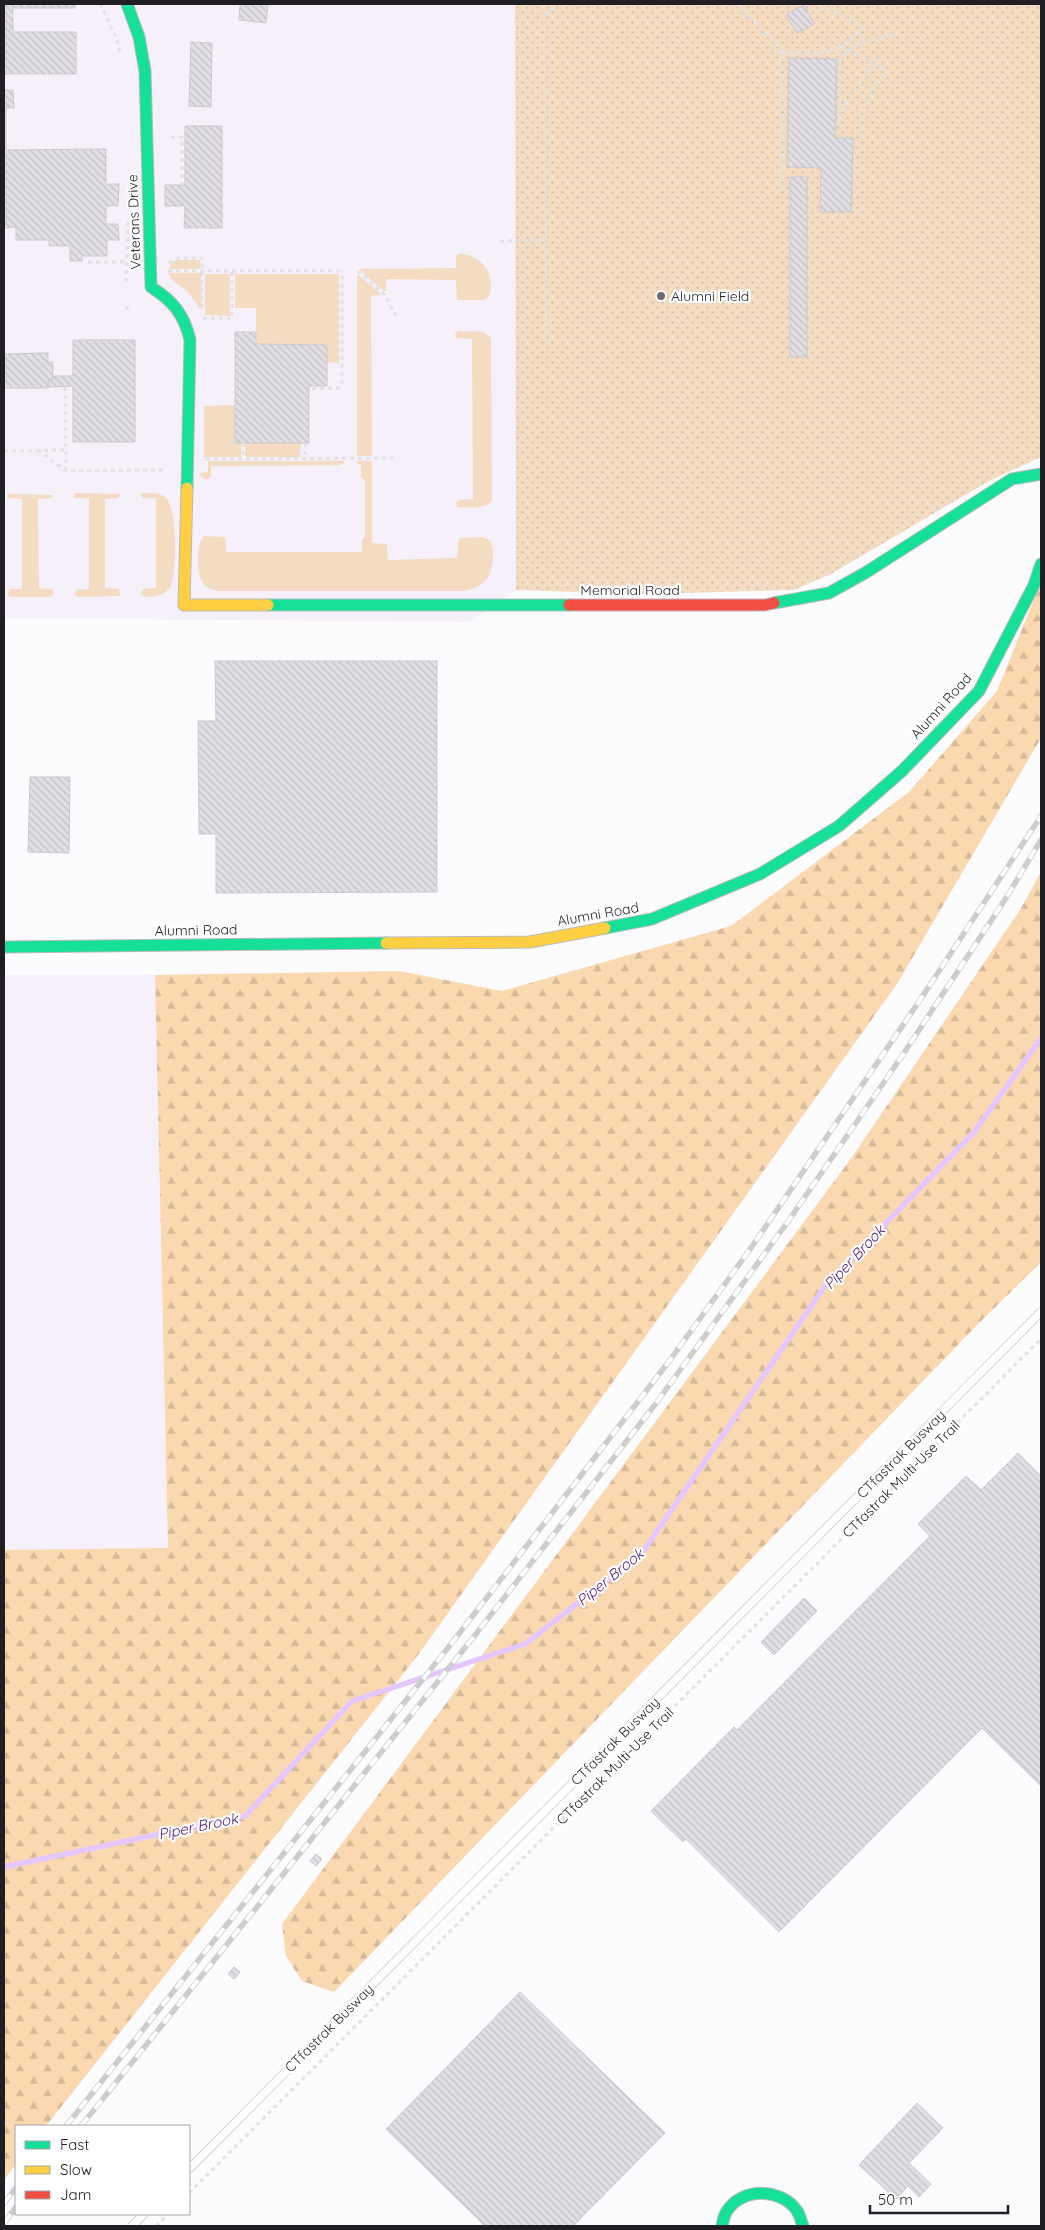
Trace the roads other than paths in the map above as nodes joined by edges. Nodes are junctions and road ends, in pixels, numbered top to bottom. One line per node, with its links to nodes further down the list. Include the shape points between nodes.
1 (127, 4): 4 (street, Veterans Drive, via 139,37 145,71 151,287 179,308 187,323 190,340)
2 (1041, 474): 4 (street, Memorial Road, via 1012,479 865,573 829,593 802,600 765,605)
3 (1041, 564): 5 (street, Alumni Road, via 1034,585 978,691 902,771 839,826 760,874 652,919 530,942)
4 (184, 605)
5 (4, 948)
6 (1041, 1312): 7 (lane, CTfastrak Busway)
7 (190, 2168)
8 (143, 2215): 9 (lane)
9 (132, 2226)
10 (722, 2226): 11 (street, via 729,2210 739,2200 764,2192 788,2201)
11 (803, 2226)

